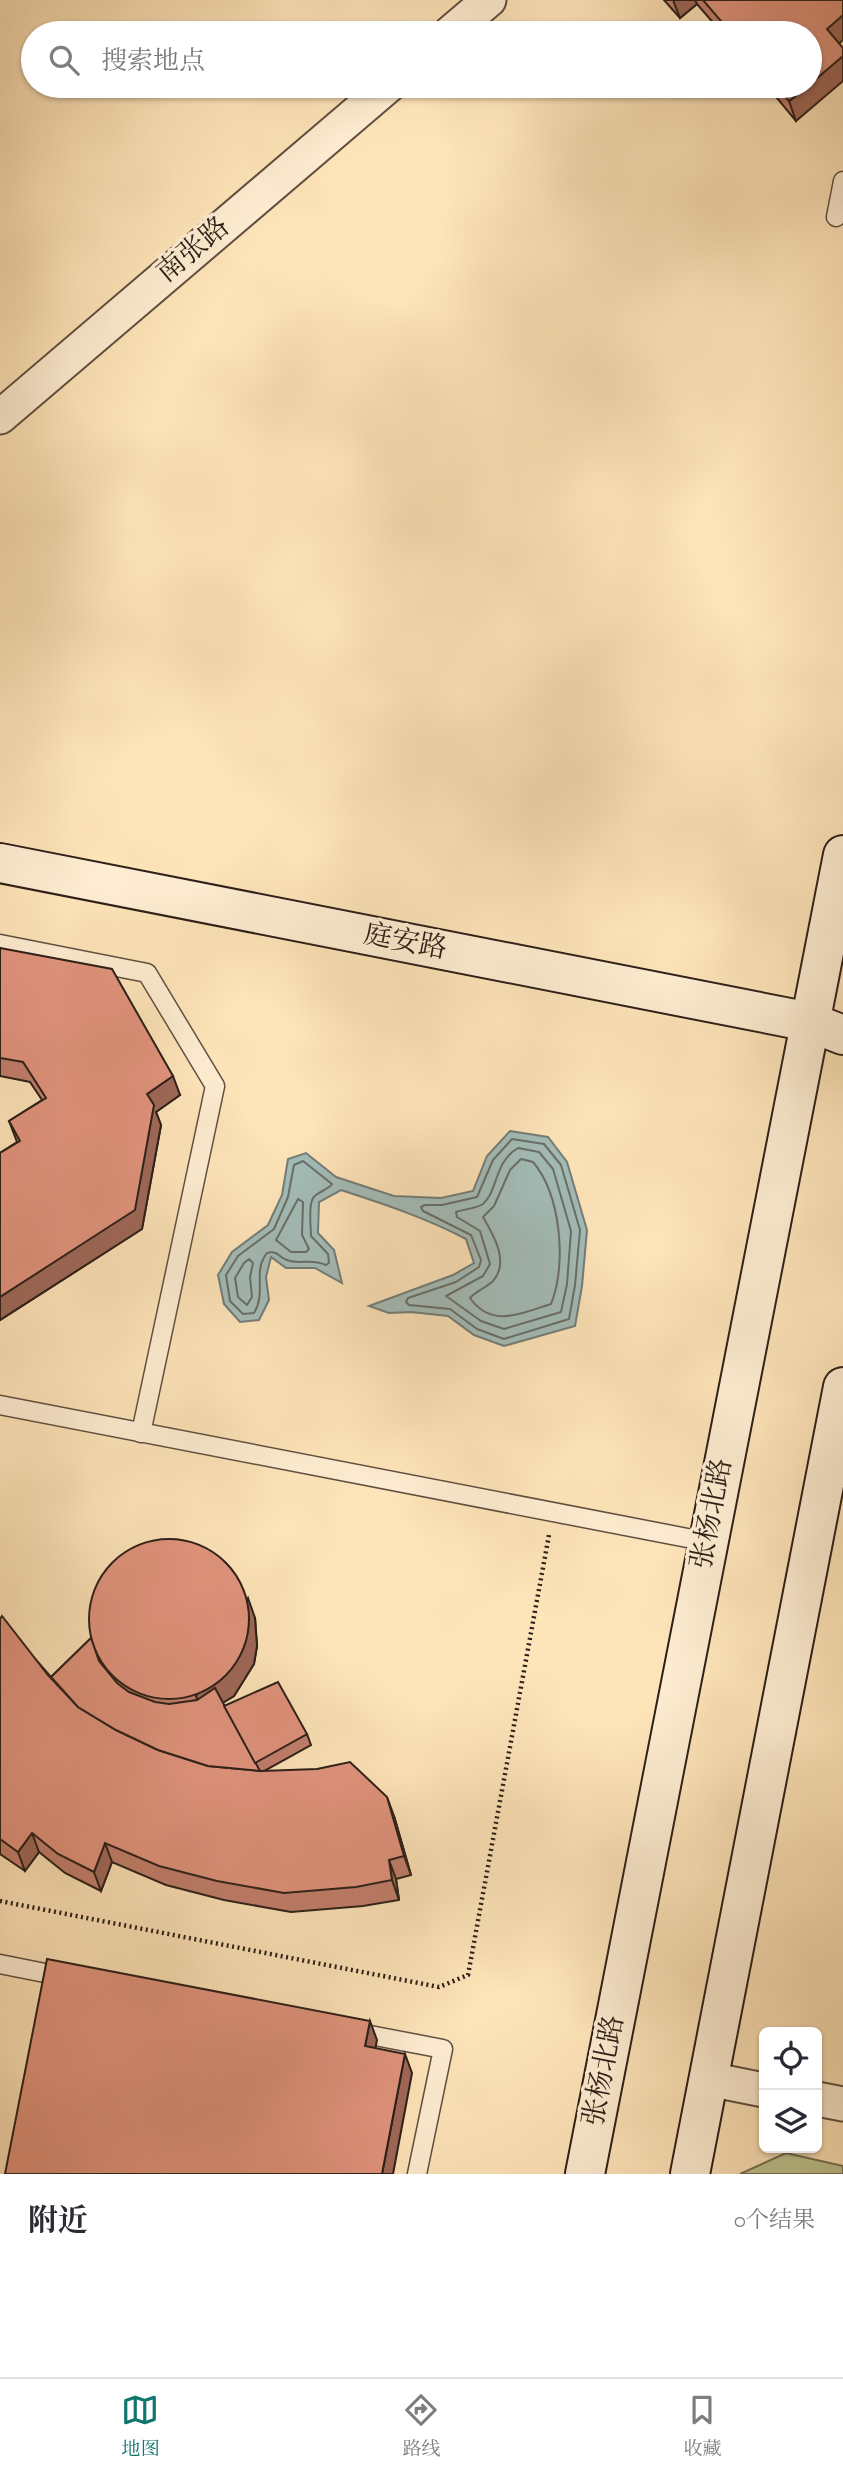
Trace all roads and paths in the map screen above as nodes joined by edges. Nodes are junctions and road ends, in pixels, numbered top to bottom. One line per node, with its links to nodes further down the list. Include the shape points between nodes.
1 (489, 0): 2 (street)
2 (464, 21)
3 (374, 98): 6 (street, 南张路)
4 (843, 181): 5 (lane)
5 (836, 216)
6 (0, 417)
7 (843, 855): 10 (main road, 张杨北路)
8 (0, 863): 10 (main road, 庭安路)
9 (0, 944): 13 (lane, via 147,973 215,1086)
10 (832, 1027): 15 (main road, 张杨北路)
11 (843, 1387): 20 (main road)
12 (0, 1405): 13 (lane)
13 (141, 1433): 14 (lane)
14 (553, 1513): 15 (lane); 16 (path, via 468,1975 439,1987)
15 (708, 1542): 25 (main road, 张杨北路)
16 (0, 1901)
17 (0, 1964): 18 (lane)
18 (80, 1979)
19 (335, 2028): 24 (lane, via 443,2049)
20 (709, 2079): 21 (street); 26 (main road)
21 (759, 2089)
22 (822, 2100): 23 (street)
23 (843, 2104)
24 (417, 2174)
25 (585, 2174)
26 (690, 2174)

